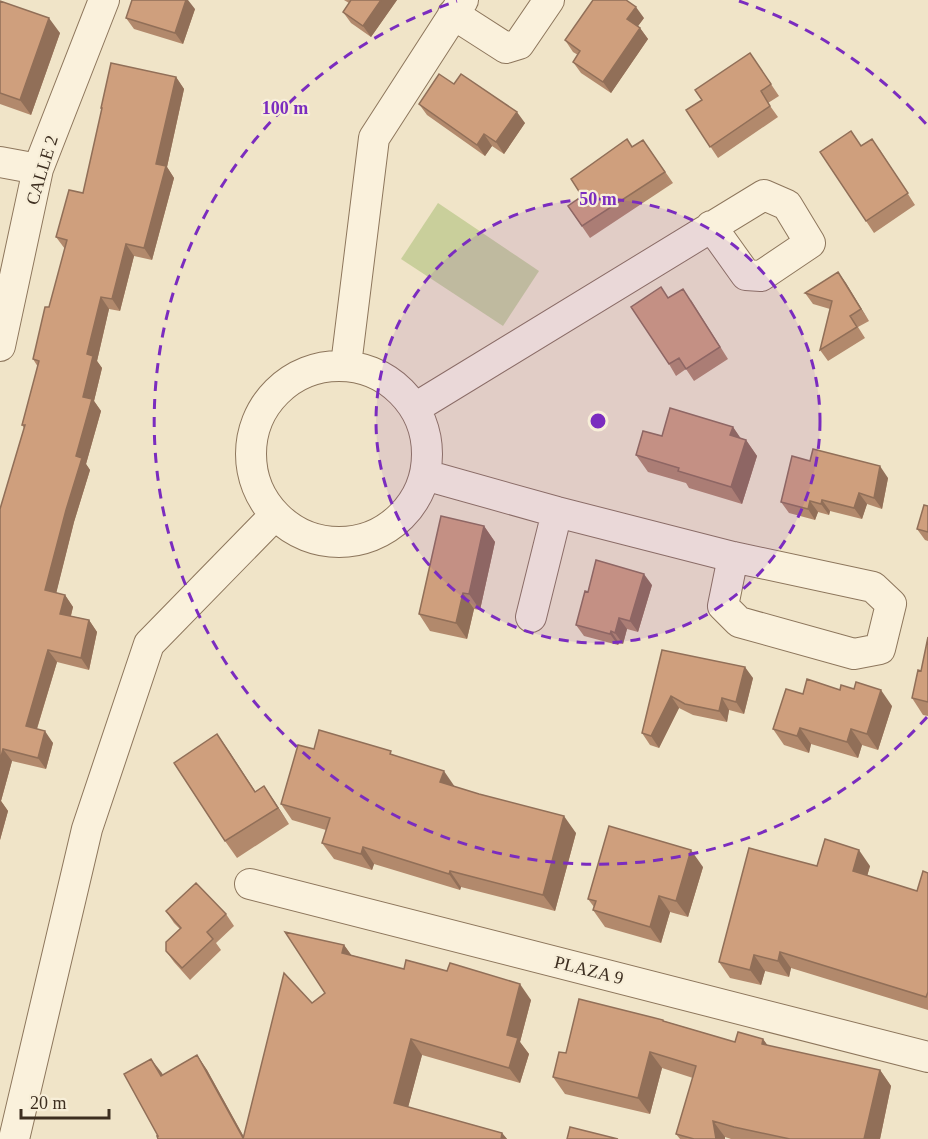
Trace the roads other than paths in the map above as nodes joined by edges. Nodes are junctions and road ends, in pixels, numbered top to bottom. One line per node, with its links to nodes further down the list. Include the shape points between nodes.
1 (104, 0): 5 (street, CALLE 2)
2 (549, 0): 3 (street, via 519,44 506,48)
3 (458, 7): 8 (street, via 374,138)
4 (0, 162): 5 (street)
5 (38, 169): 7 (street, CALLE 2)
6 (711, 226): 9 (street)
7 (0, 346)
8 (346, 365): 9 (street, via 373,371 397,386); 12 (street, via 315,368 288,382 267,403 254,430 251,460 258,490)
9 (415, 408): 10 (street, via 428,452)
10 (425, 475): 11 (street); 12 (street, via 415,500 397,520 374,535 357,540 321,541 296,531)
11 (558, 512): 13 (street); 14 (street)
12 (275, 515): 17 (street, via 149,644 87,829)
13 (733, 557): 13 (street, via 873,587 891,604 880,649 854,654 739,622 723,606)
14 (531, 616)
15 (250, 884): 16 (street, PLAZA 9)
16 (928, 1057)
17 (15, 1139)

